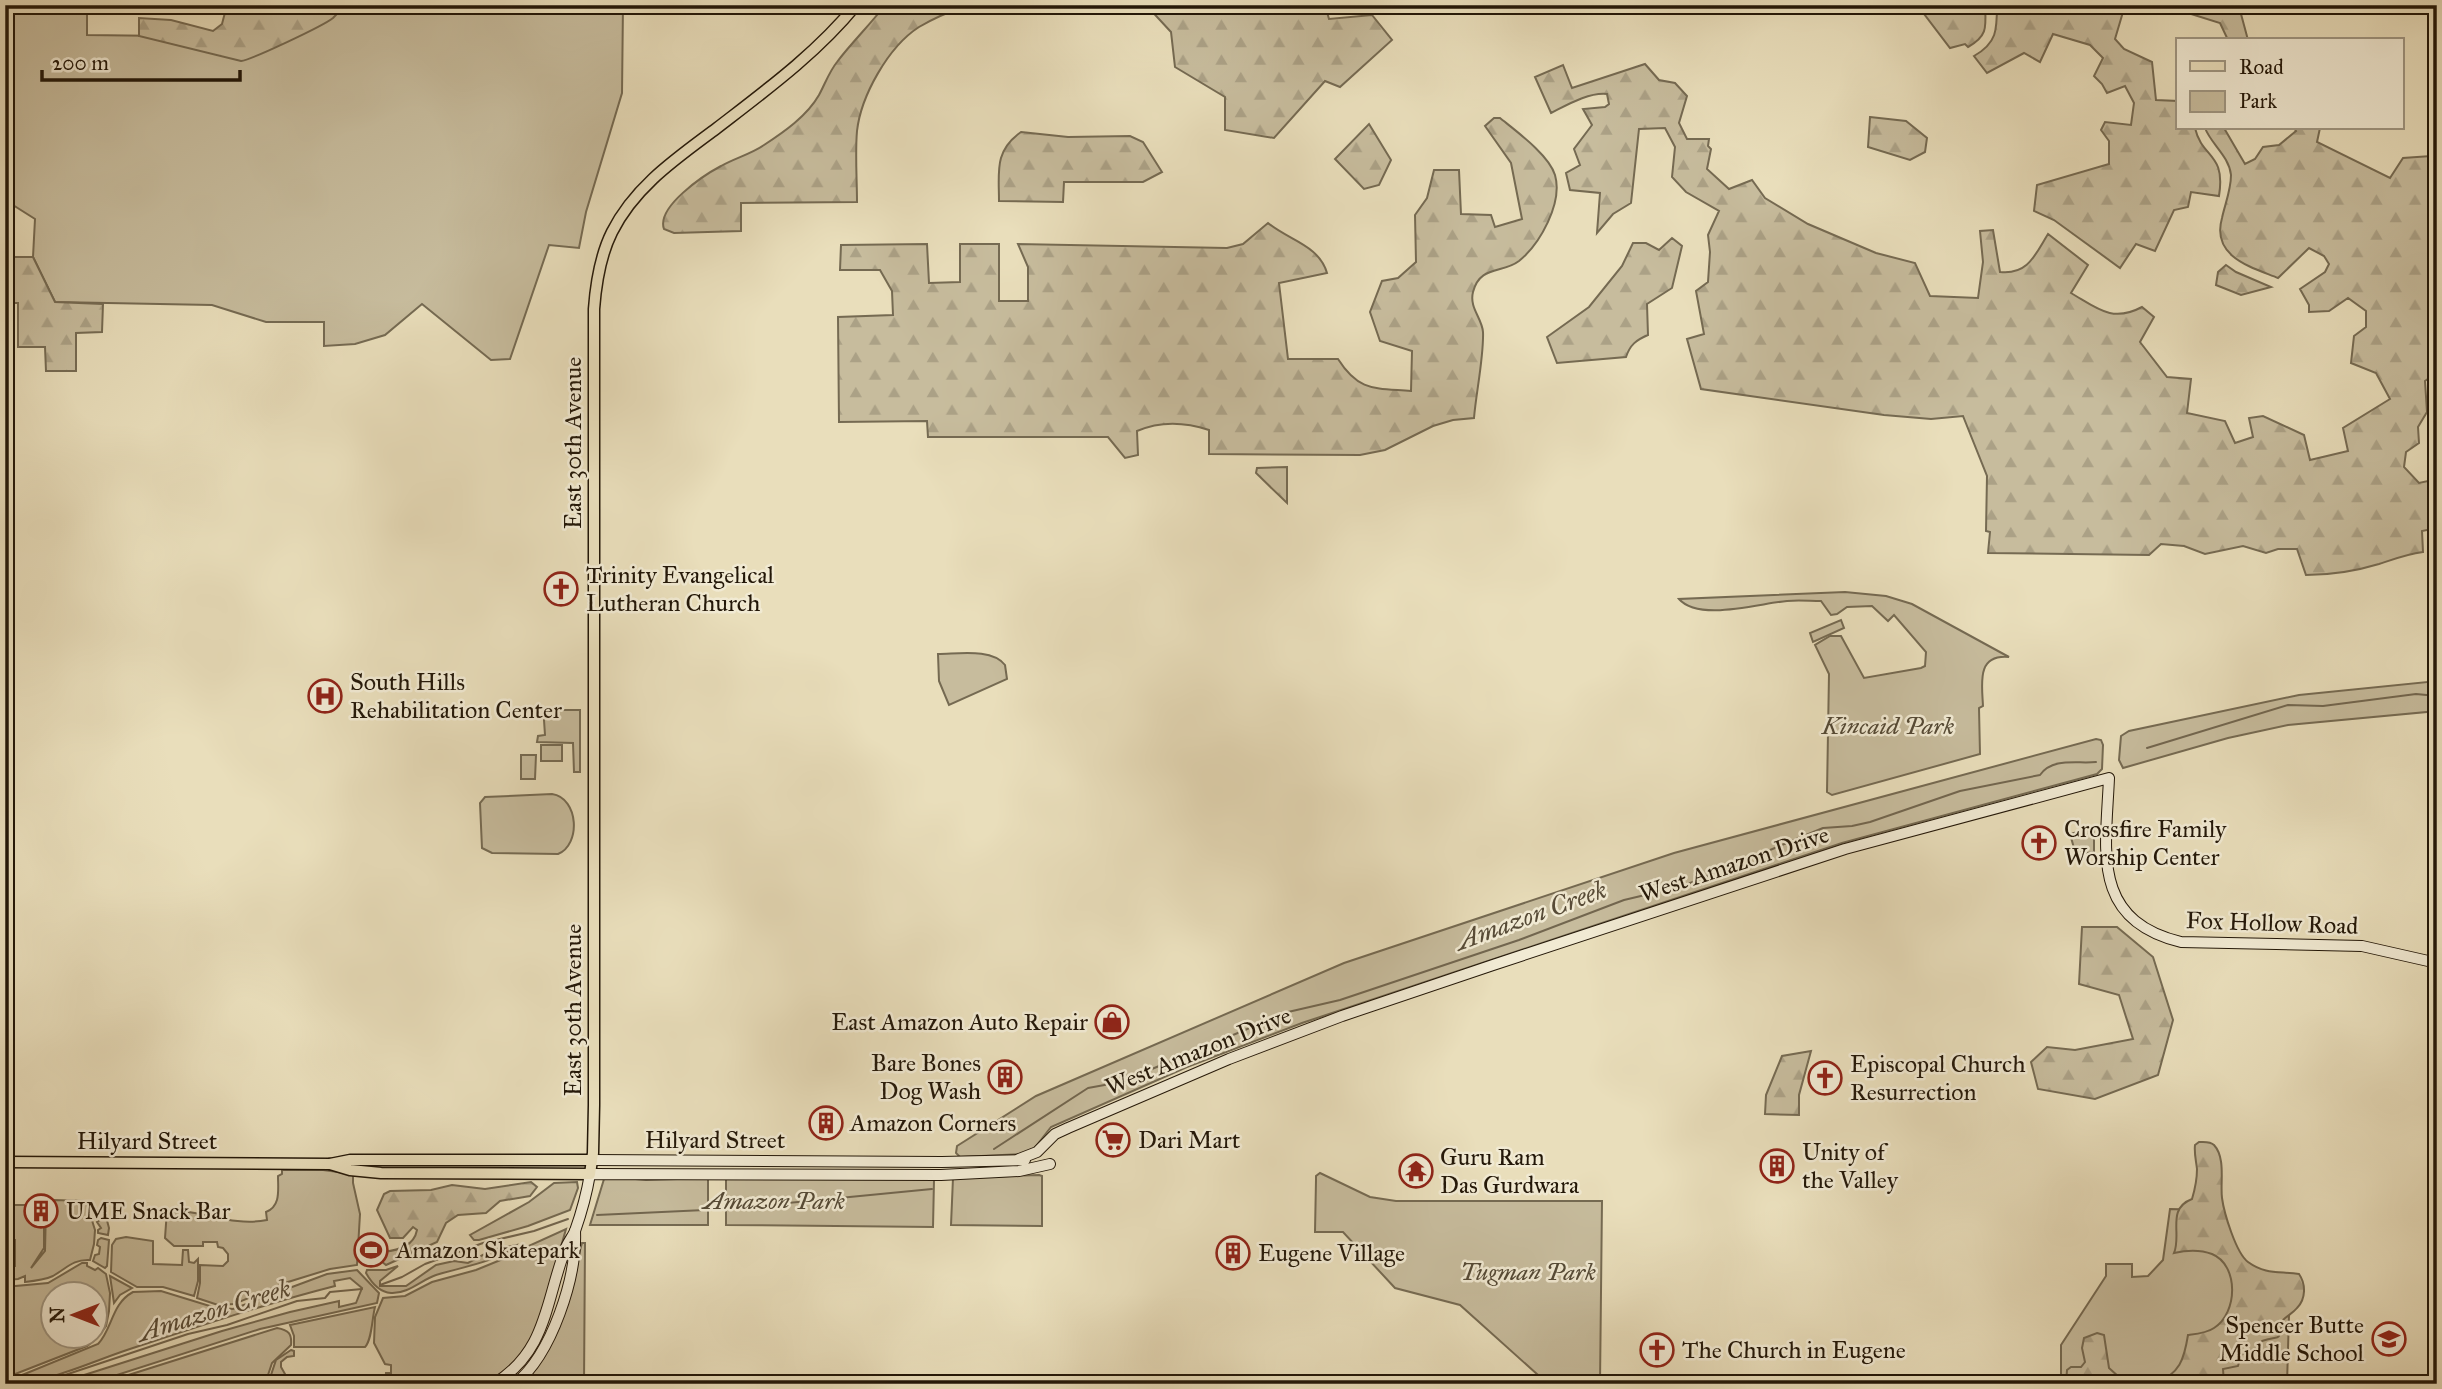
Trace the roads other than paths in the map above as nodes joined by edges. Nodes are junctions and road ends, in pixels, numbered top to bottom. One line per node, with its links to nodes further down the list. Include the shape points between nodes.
1 (856, 5): 6 (main road, East 30th Avenue, via 801,60 643,188 613,230 600,264 594,309)
2 (2109, 778): 3 (main road, Fox Hollow Road, via 2108,878 2129,915 2153,933 2181,943 2362,946); 4 (main road, West Amazon Drive, via 1845,849 1352,1013 1168,1084)
3 (2437, 963)
4 (1052, 1138): 5 (main road, West Amazon Drive, via 1037,1152); 9 (main road)
5 (1019, 1159): 6 (main road, Hilyard Street); 9 (main road, Hilyard Street)
6 (592, 1160): 8 (main road, Hilyard Street, via 350,1160); 10 (main road, East 30th Avenue)
7 (5, 1162): 8 (main road, Hilyard Street)
8 (330, 1164): 10 (main road, Hilyard Street, via 381,1173)
9 (1050, 1164): 10 (main road, Hilyard Street, via 1019,1171 941,1175)
10 (590, 1174): 11 (main road)
11 (575, 1231): 12 (main road, via 539,1334 523,1360); 13 (main road, via 576,1252 552,1333 533,1367)
12 (494, 1384)
13 (515, 1384)

